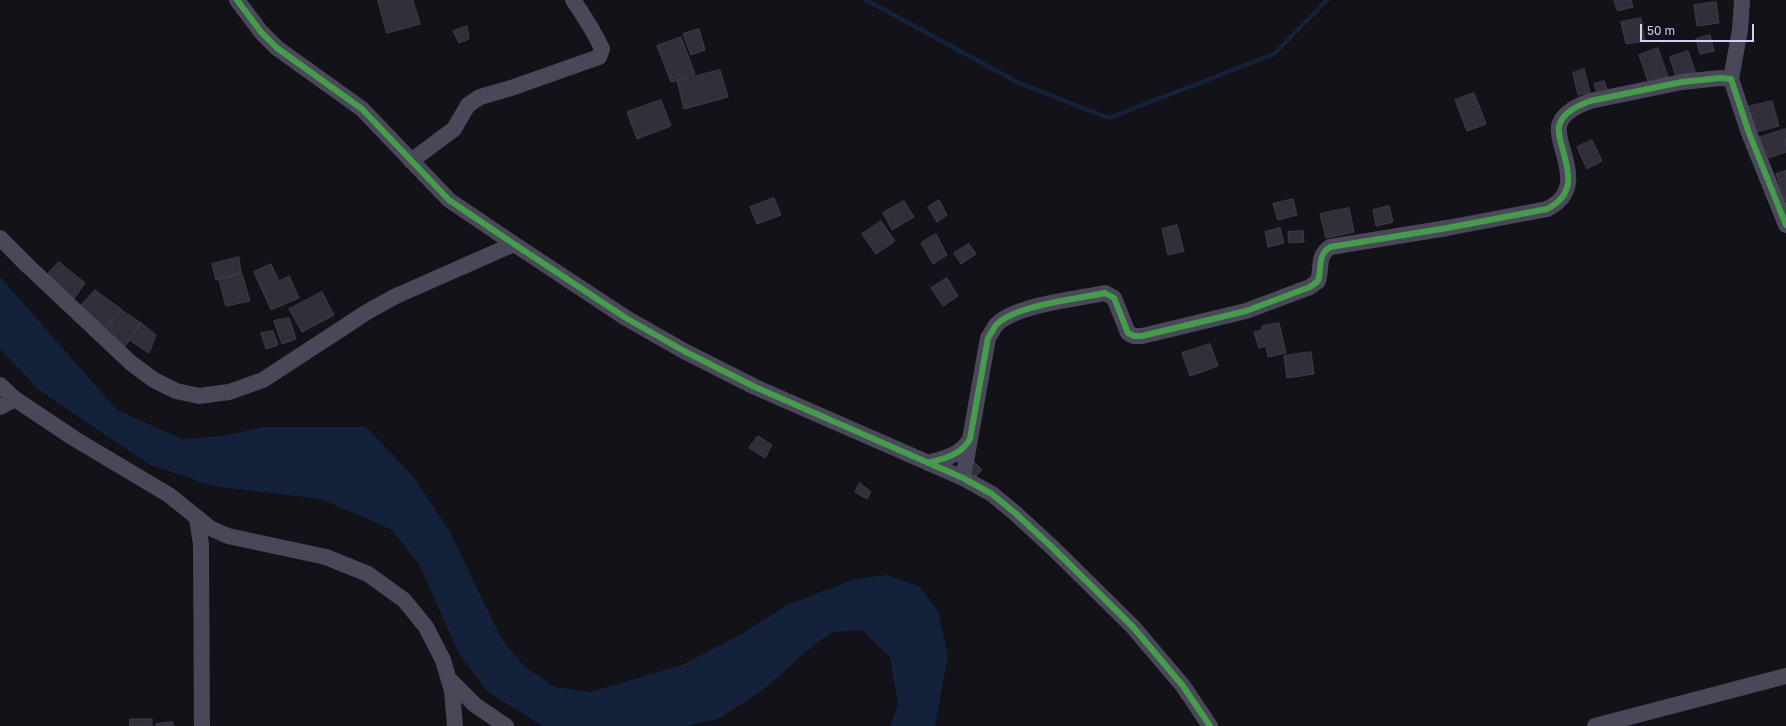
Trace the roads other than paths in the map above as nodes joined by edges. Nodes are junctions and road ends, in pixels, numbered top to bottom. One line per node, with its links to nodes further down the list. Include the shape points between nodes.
1 (573, 0): 5 (street, via 588,21 602,49 599,57 480,97 468,105 454,129)
2 (1742, 0): 4 (street, via 1740,30)
3 (241, 1): 5 (street, via 261,32 276,48 362,109)
4 (1731, 79): 6 (street, via 1749,133); 12 (street, via 1682,82 1582,104 1565,116 1559,126 1568,182 1564,197 1556,204 1546,209 1447,228 1330,247 1323,253 1320,276 1315,284 1246,311 1142,336 1130,335 1114,298 1105,293 1028,309 1009,316 996,325 988,338)
5 (411, 161): 8 (street, via 449,200)
6 (1786, 225)
7 (0, 238): 8 (street, via 131,363 154,380 176,391 199,396 229,392 263,380 390,299)
8 (514, 244): 13 (street, via 626,318 684,351 755,387)
9 (0, 384): 10 (street)
10 (15, 399): 11 (street); 15 (street, via 75,439 169,495)
11 (0, 407)
12 (970, 439): 13 (street, via 961,451 954,455); 14 (street)
13 (928, 463): 14 (street)
14 (963, 478): 21 (street, via 992,494 1015,513 1133,627 1183,686)
15 (197, 519): 17 (street, via 228,536 326,557 368,574 404,600 426,627); 18 (street, via 202,544)
16 (1786, 676): 22 (street)
17 (449, 678): 19 (street); 20 (street, via 475,705)
18 (202, 726)
19 (455, 726)
20 (506, 726)
21 (1210, 726)
22 (1595, 726)

